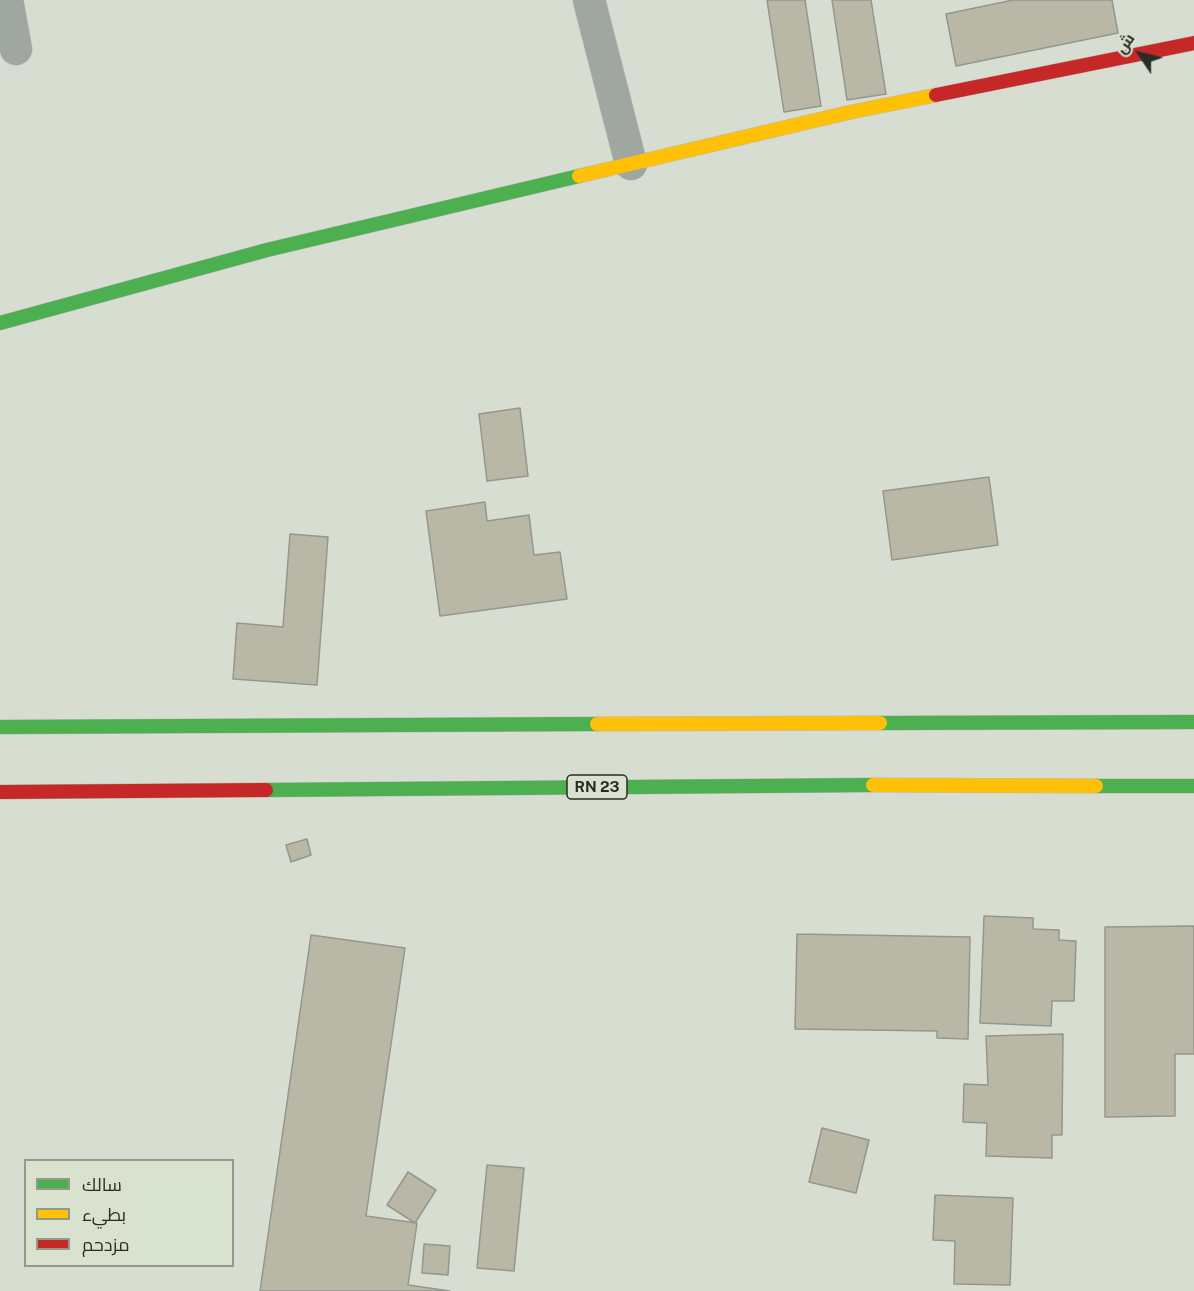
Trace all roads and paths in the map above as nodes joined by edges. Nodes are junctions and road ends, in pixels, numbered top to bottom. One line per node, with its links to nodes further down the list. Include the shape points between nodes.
1 (7, 0): 4 (street)
2 (590, 0): 5 (street)
3 (1194, 43): 5 (main road, via 851,112)
4 (16, 49)
5 (631, 164): 6 (main road, via 267,250)
6 (0, 323)
7 (1194, 722): 8 (main road)
8 (0, 727)
9 (1194, 786): 10 (main road, RN 23)
10 (0, 792)

